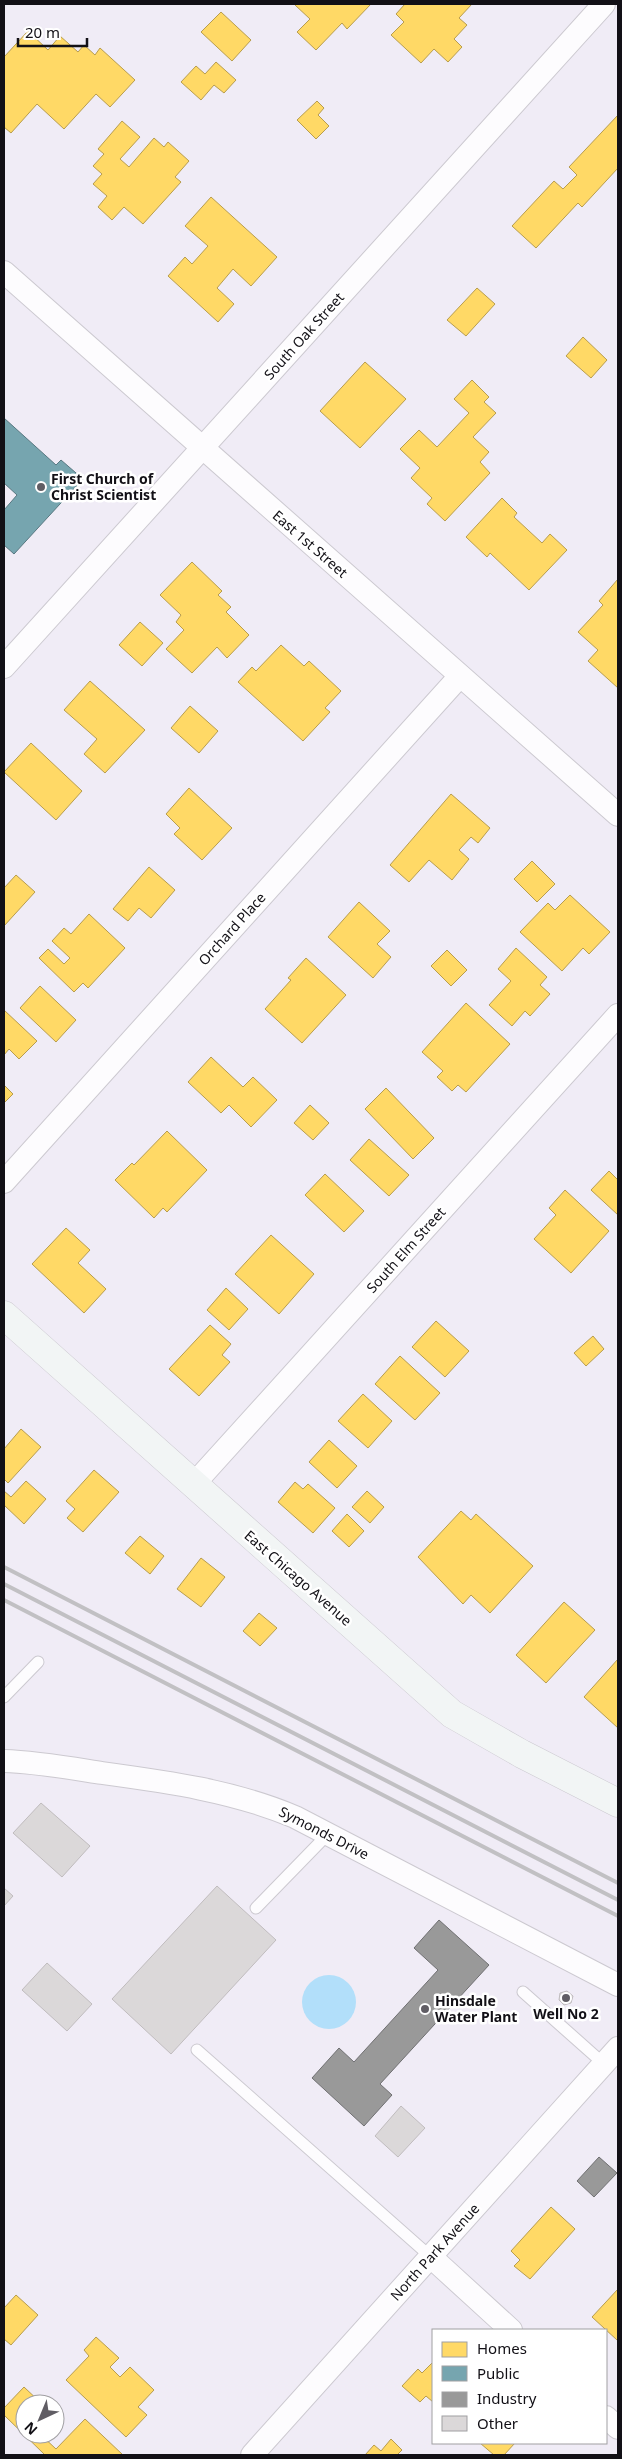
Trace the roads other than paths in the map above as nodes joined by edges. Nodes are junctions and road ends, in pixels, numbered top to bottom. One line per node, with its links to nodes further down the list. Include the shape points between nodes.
1 (604, 4): 3 (street, South Oak Street)
2 (4, 272): 3 (street, East 1st Street)
3 (202, 449): 4 (street, South Oak Street); 5 (street, East 1st Street)
4 (4, 667)
5 (460, 676): 6 (street, East 1st Street); 8 (street, Orchard Place)
6 (618, 815)
7 (618, 1016): 10 (street, South Elm Street)
8 (4, 1182)
9 (4, 1315): 10 (main road, East Chicago Avenue)
10 (193, 1485): 14 (main road, East Chicago Avenue, via 452,1714)
11 (38, 1662): 12 (lane)
12 (4, 1697)
13 (4, 1761): 15 (street, Symonds Drive, via 219,1792 261,1803)
14 (618, 1803)
15 (328, 1834): 16 (lane); 17 (street, Symonds Drive)
16 (256, 1908)
17 (618, 1985)
18 (523, 1992): 20 (lane)
19 (197, 2050): 21 (lane)
20 (611, 2056): 21 (street, North Park Avenue)
21 (431, 2257): 22 (street); 25 (street, North Park Avenue)
22 (510, 2329)
23 (607, 2418): 24 (street)
24 (618, 2428)
25 (252, 2455)

